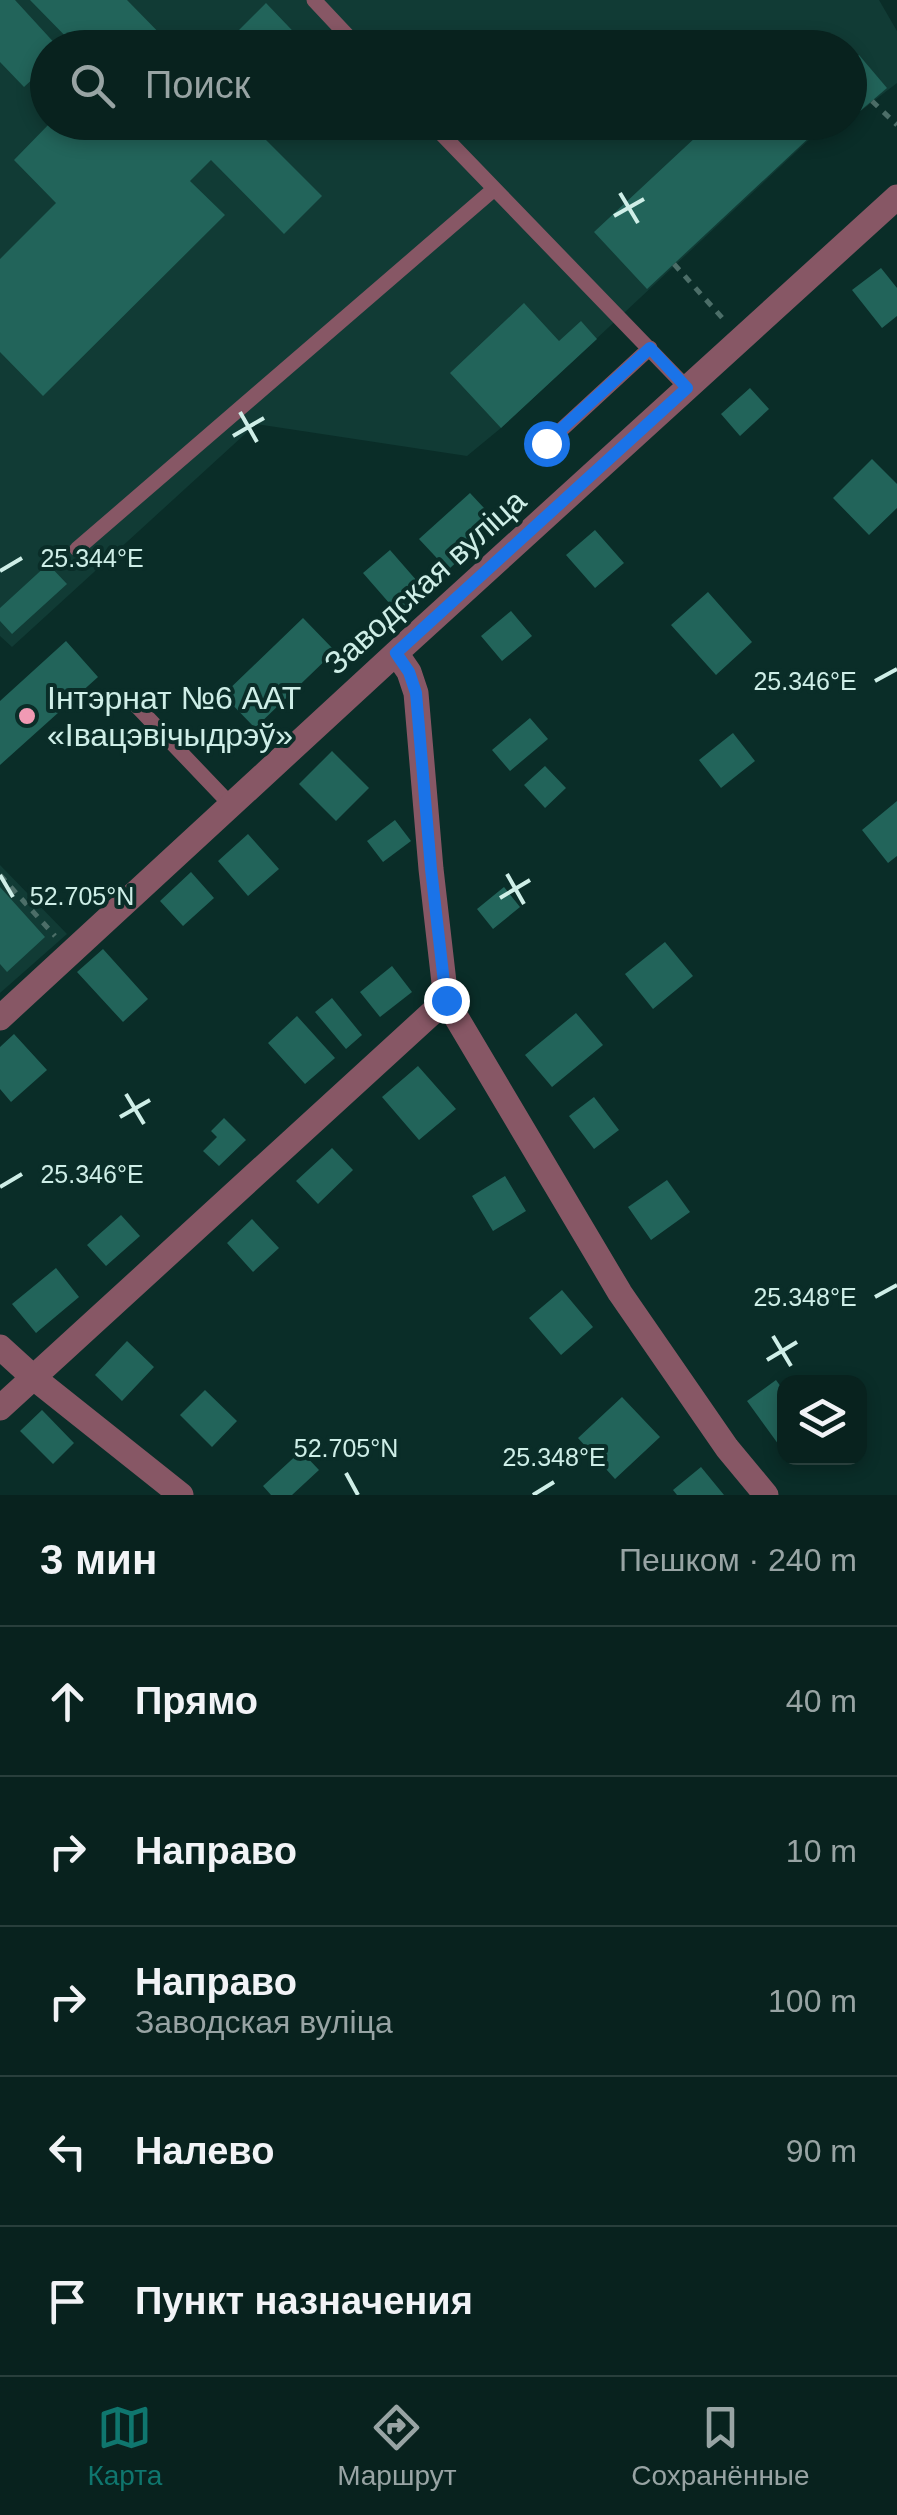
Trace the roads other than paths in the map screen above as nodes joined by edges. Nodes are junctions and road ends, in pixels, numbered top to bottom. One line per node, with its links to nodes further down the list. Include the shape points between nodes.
1 (314, 0): 2 (lane)
2 (342, 30)
3 (447, 140): 4 (lane)
4 (493, 190): 6 (lane); 9 (lane)
5 (897, 197): 7 (street, Заводская вуліца)
6 (650, 348): 7 (lane); 8 (lane)
7 (687, 388): 10 (street, Заводская вуліца)
8 (546, 443)
9 (77, 550)
10 (396, 653): 12 (street, Заводская вуліца); 13 (street, via 416,693)
11 (129, 698): 12 (lane)
12 (231, 805): 14 (street, Заводская вуліца)
13 (446, 1000): 16 (street); 19 (street, via 620,1293)
14 (0, 1018)
15 (0, 1347): 16 (street)
16 (34, 1378): 17 (street); 18 (street)
17 (0, 1408)
18 (182, 1495)
19 (766, 1495)

